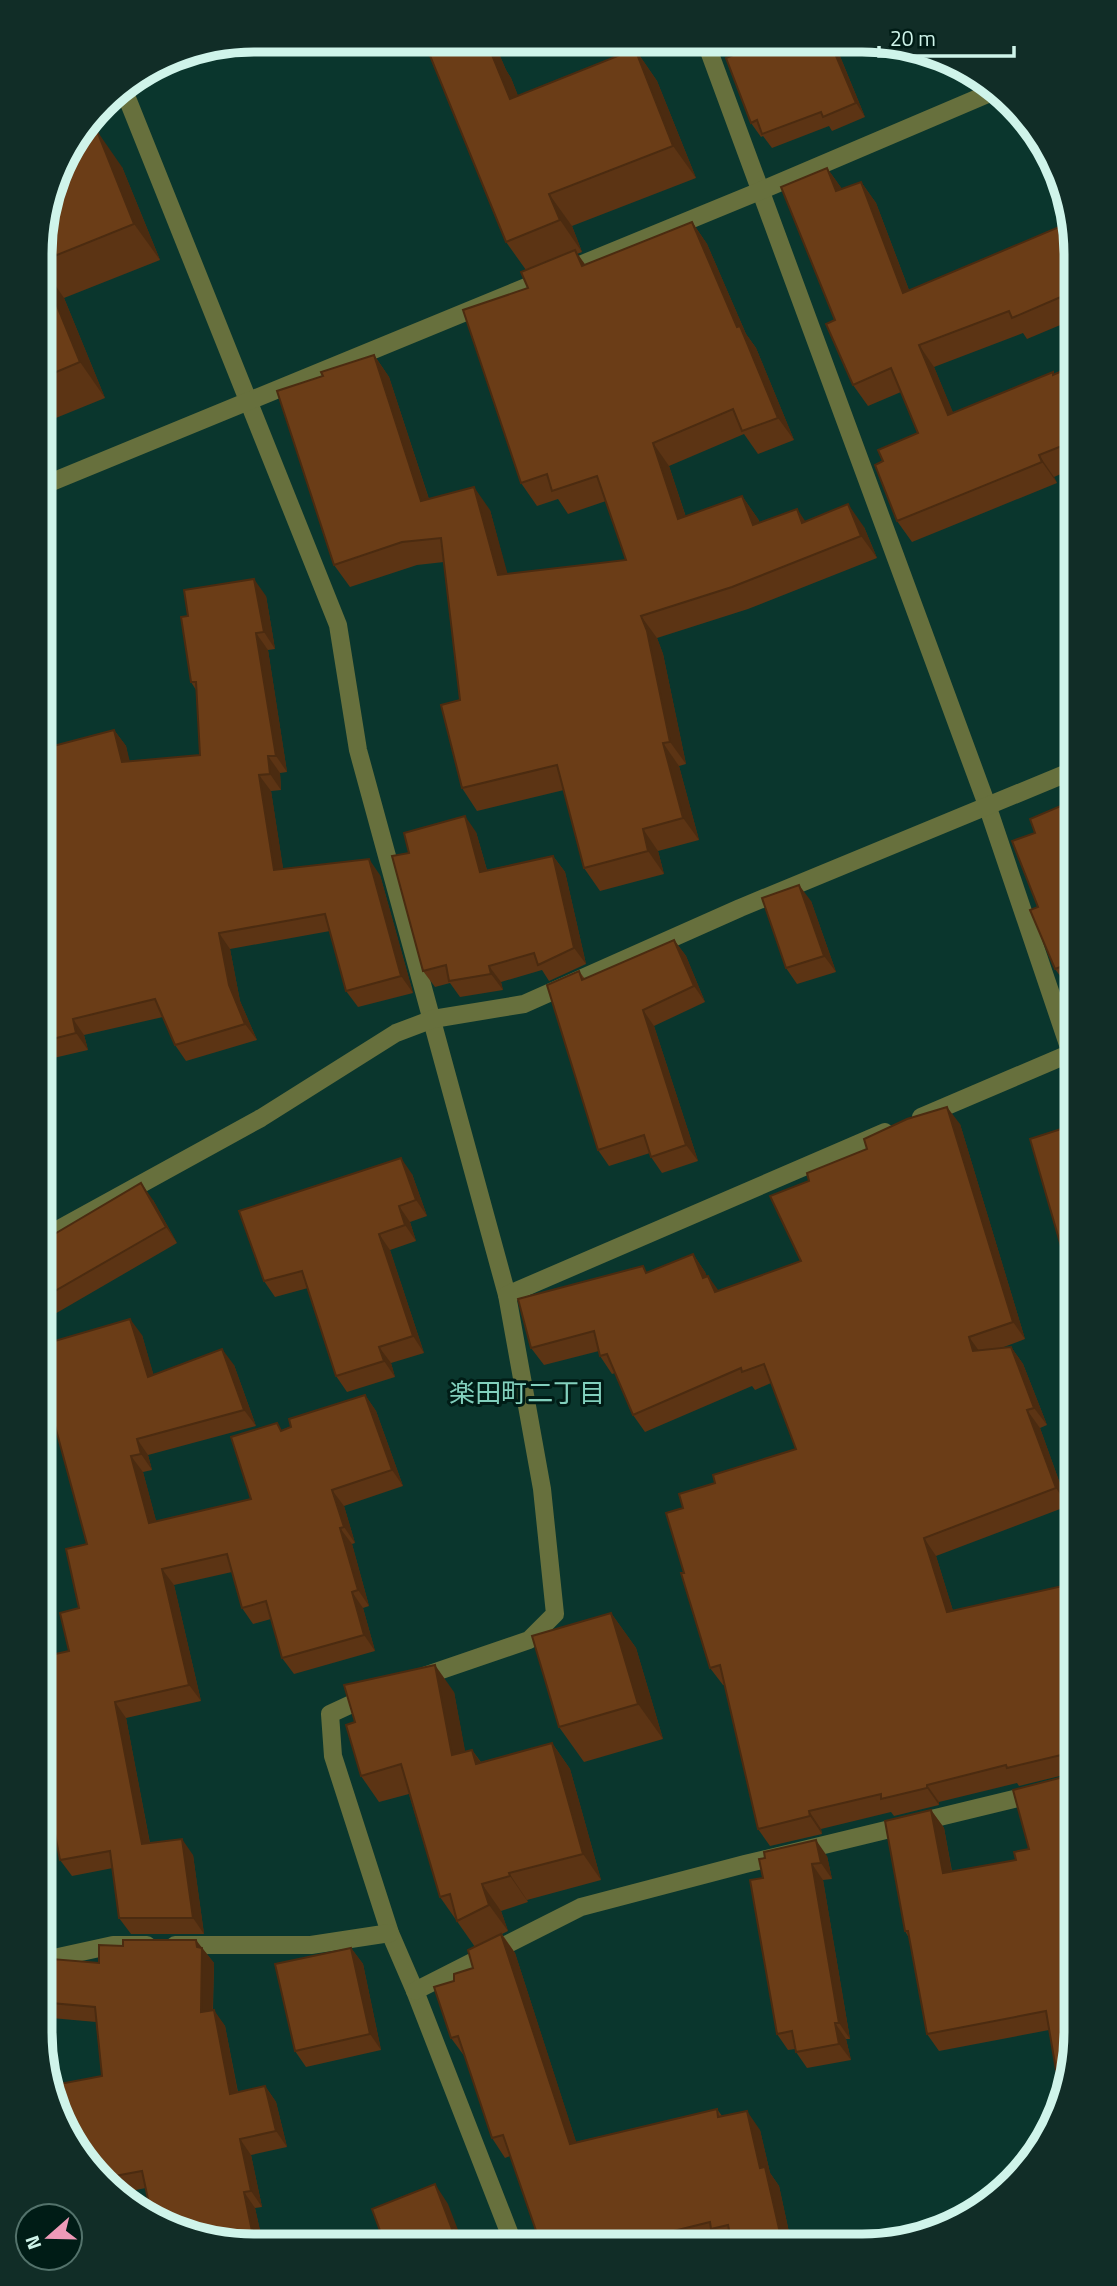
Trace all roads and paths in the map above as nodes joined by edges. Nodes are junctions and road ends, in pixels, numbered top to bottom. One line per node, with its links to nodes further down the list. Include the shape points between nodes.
1 (709, 52): 4 (street)
2 (985, 95): 4 (street)
3 (127, 98): 5 (street)
4 (760, 191): 5 (street); 8 (street)
5 (250, 401): 6 (street); 9 (street, via 338,625 358,750)
6 (53, 482)
7 (1064, 774): 8 (street)
8 (987, 805): 9 (street, via 524,1004); 10 (street)
9 (433, 1019): 12 (street, via 396,1033 261,1118); 13 (street)
10 (1064, 1032)
11 (1064, 1056): 13 (street)
12 (52, 1233)
13 (507, 1295): 15 (street, via 542,1489 555,1614 528,1640 330,1714 333,1756)
14 (1050, 1790): 17 (street, via 581,1907)
15 (390, 1933): 16 (street, via 311,1945 113,1945); 17 (street)
16 (52, 1958)
17 (415, 1992): 18 (street)
18 (510, 2234)

